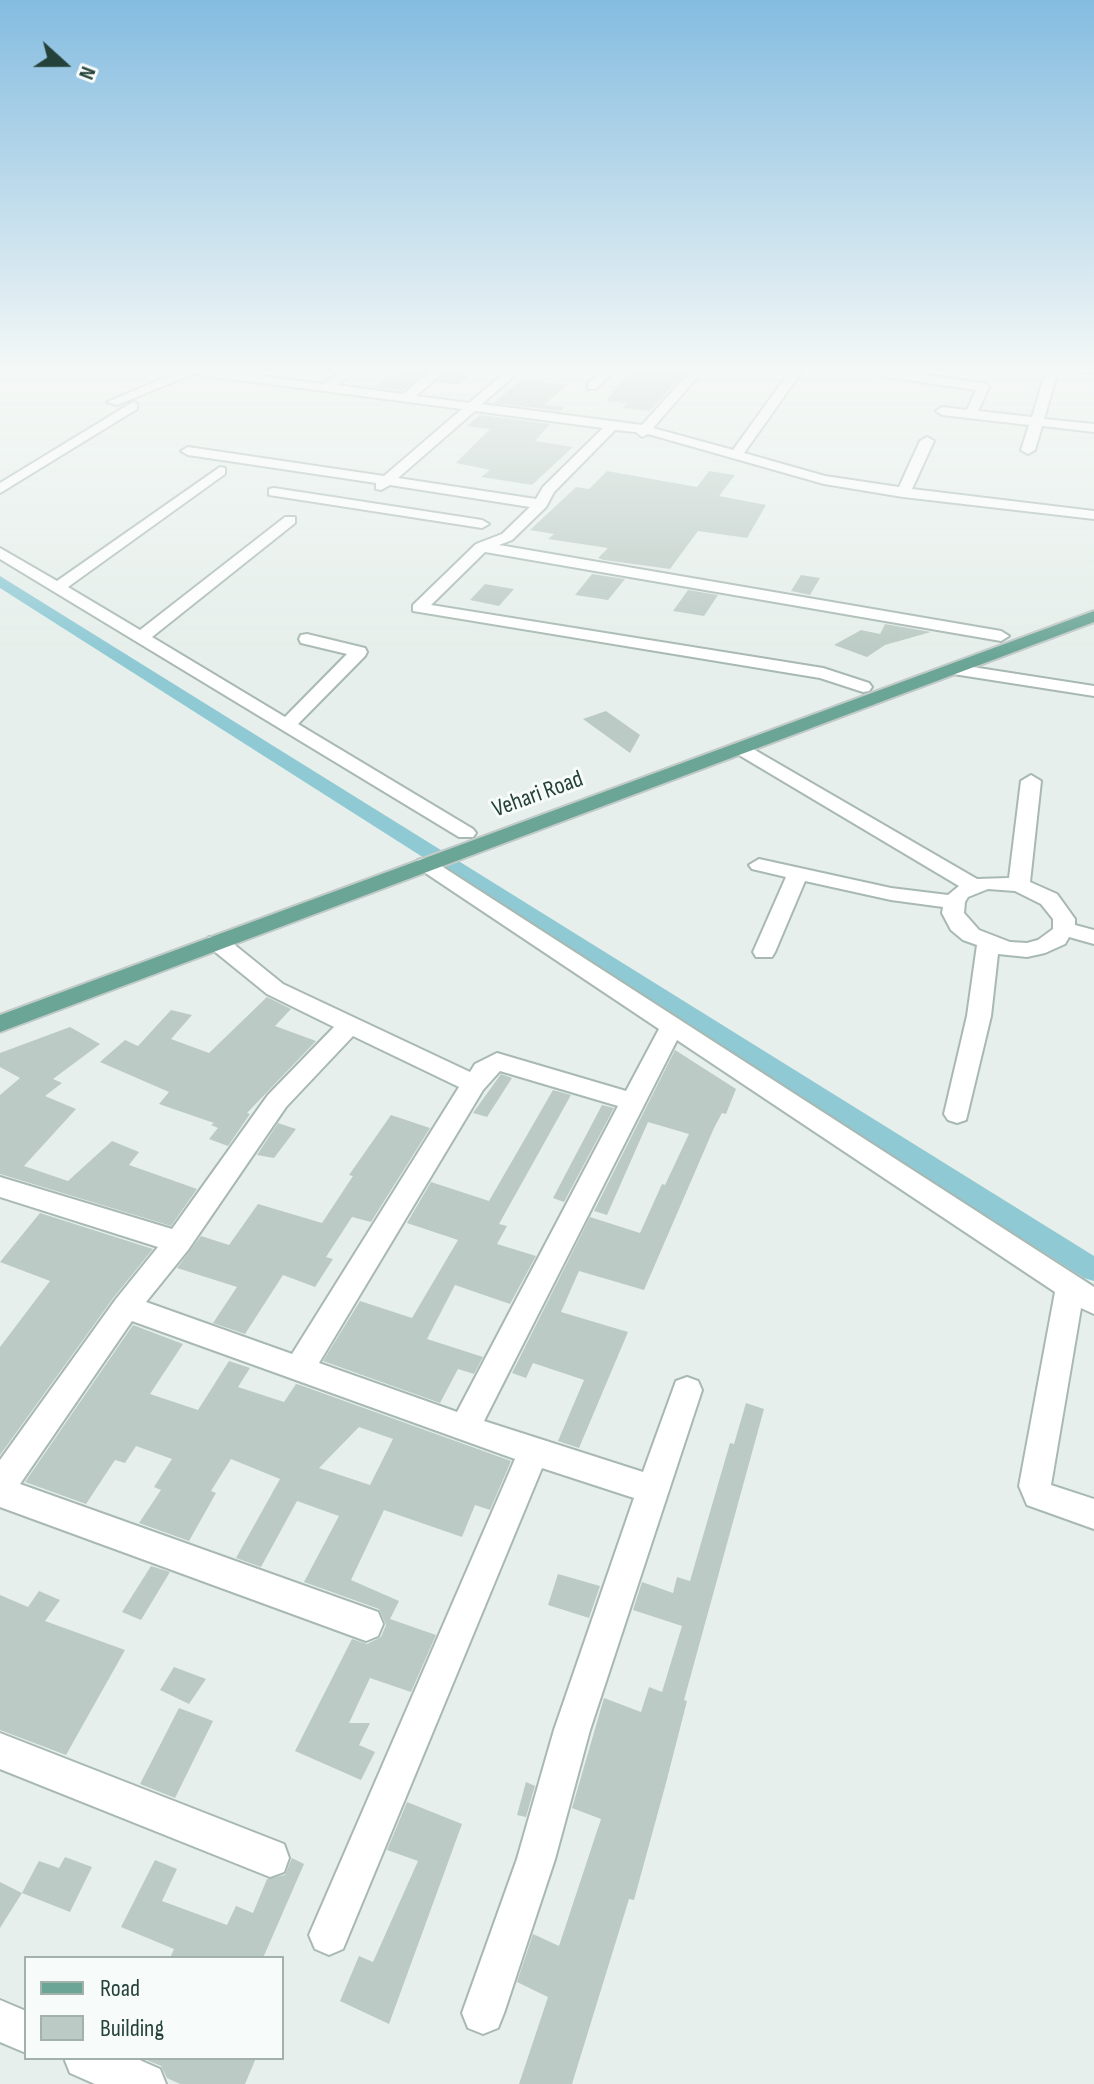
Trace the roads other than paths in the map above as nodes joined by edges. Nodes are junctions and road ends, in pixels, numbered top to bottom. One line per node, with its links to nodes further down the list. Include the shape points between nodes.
1 (41, 464): 10 (street)
2 (276, 464): 9 (street)
3 (408, 464): 9 (street)
4 (574, 464): 14 (street)
5 (751, 464): 15 (street, via 811,483 905,499)
6 (769, 464): 12 (street)
7 (916, 464): 12 (street)
8 (220, 471): 20 (street)
9 (388, 481): 13 (street); 14 (street)
10 (0, 489)
11 (274, 492): 13 (street)
12 (903, 493): 15 (street)
13 (360, 504): 17 (street)
14 (541, 504): 18 (street, via 507,537)
15 (1094, 518)
16 (290, 520): 24 (street)
17 (482, 524)
18 (481, 547): 23 (street); 27 (street, via 419,608 823,673)
19 (0, 553): 20 (street)
20 (58, 587): 24 (street)
21 (1094, 601): 23 (main road, Vehari Road)
22 (1094, 616): 26 (main road, Vehari Road)
23 (1001, 636): 27 (main road, Vehari Road)
24 (141, 638): 29 (street)
25 (307, 639): 29 (street, via 359,652)
26 (953, 669): 28 (street); 30 (main road, Vehari Road)
27 (863, 687): 32 (main road, Vehari Road)
28 (1094, 691)
29 (287, 725): 32 (street)
30 (749, 745): 33 (main road, Vehari Road); 36 (street)
31 (1031, 781): 37 (street)
32 (464, 834): 44 (main road, Vehari Road)
33 (425, 864): 41 (main road, Vehari Road); 47 (street)
34 (759, 865): 35 (street)
35 (798, 873): 38 (street); 43 (street)
36 (980, 884): 37 (street); 38 (street)
37 (1019, 885): 39 (street, via 1059,908)
38 (954, 902): 42 (street, via 959,925)
39 (1064, 929): 40 (street); 42 (street, via 1045,946 1027,950)
40 (1094, 937)
41 (217, 942): 45 (main road, Vehari Road); 46 (street, via 275,989)
42 (988, 944): 50 (street, via 979,1016)
43 (764, 952)
44 (0, 1006)
45 (0, 1024)
46 (351, 1024): 48 (street); 52 (street, via 277,1101)
47 (671, 1028): 49 (street); 53 (street)
48 (474, 1084): 49 (street, via 497,1061); 55 (street)
49 (633, 1102): 57 (street)
50 (957, 1114)
51 (0, 1187): 52 (street)
52 (178, 1242): 54 (street)
53 (1082, 1295): 61 (street, via 1035,1486 1048,1500)
54 (126, 1307): 55 (street); 59 (street)
55 (299, 1369): 57 (street)
56 (687, 1390): 60 (street)
57 (464, 1428): 58 (street)
58 (534, 1450): 60 (street); 65 (street)
59 (0, 1489): 62 (street)
60 (653, 1490): 66 (street)
61 (1094, 1514)
62 (366, 1624)
63 (0, 1751): 64 (street)
64 (270, 1858)
65 (329, 1935)
66 (483, 2013)
67 (0, 2021): 68 (street)
68 (24, 2031)

